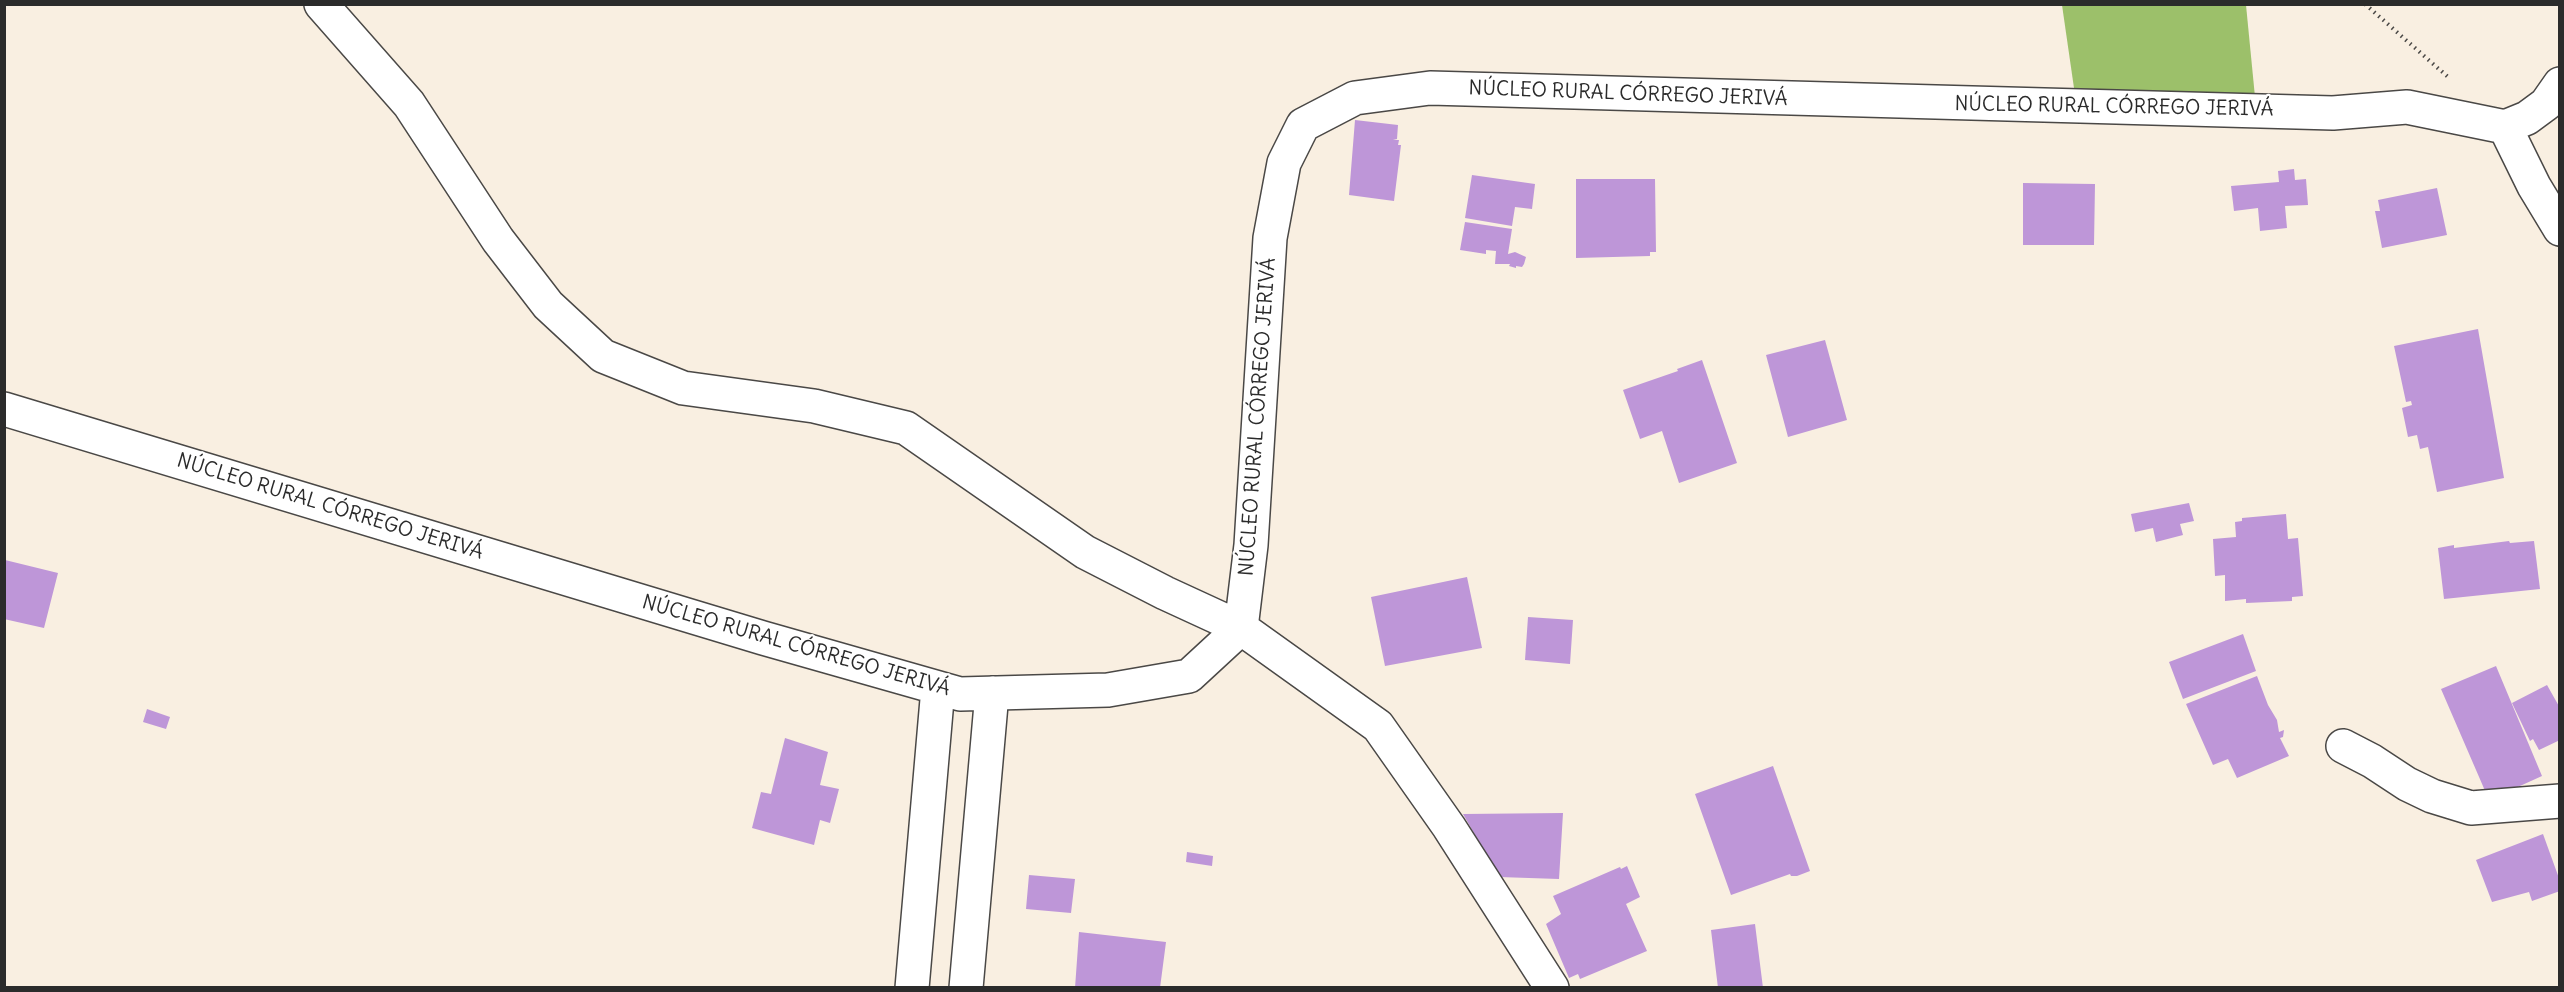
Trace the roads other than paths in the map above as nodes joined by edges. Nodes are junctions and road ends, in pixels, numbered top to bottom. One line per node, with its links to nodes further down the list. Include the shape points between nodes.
1 (321, 4): 6 (street, via 409,104 498,240 549,305 603,356 683,388 814,406 906,428 1085,552)
2 (2559, 84): 3 (street, via 2546,104)
3 (2505, 127): 4 (street); 6 (street, NÚCLEO RURAL CÓRREGO JERIVÁ, via 2407,107 2333,113 1430,88 1355,98 1303,125 1284,163 1270,237 1251,545)
4 (2559, 229)
5 (4, 409): 7 (street, NÚCLEO RURAL CÓRREGO JERIVÁ, via 740,632)
6 (1241, 628): 8 (street, NÚCLEO RURAL CÓRREGO JERIVÁ, via 1189,676 1108,690); 13 (street, via 1378,726 1449,827)
7 (938, 688): 8 (street, NÚCLEO RURAL CÓRREGO JERIVÁ, via 960,694); 11 (street)
8 (992, 693): 12 (street)
9 (2343, 746): 10 (street, via 2407,784 2471,808)
10 (2559, 801)
11 (912, 987)
12 (966, 987)
13 (1552, 987)

